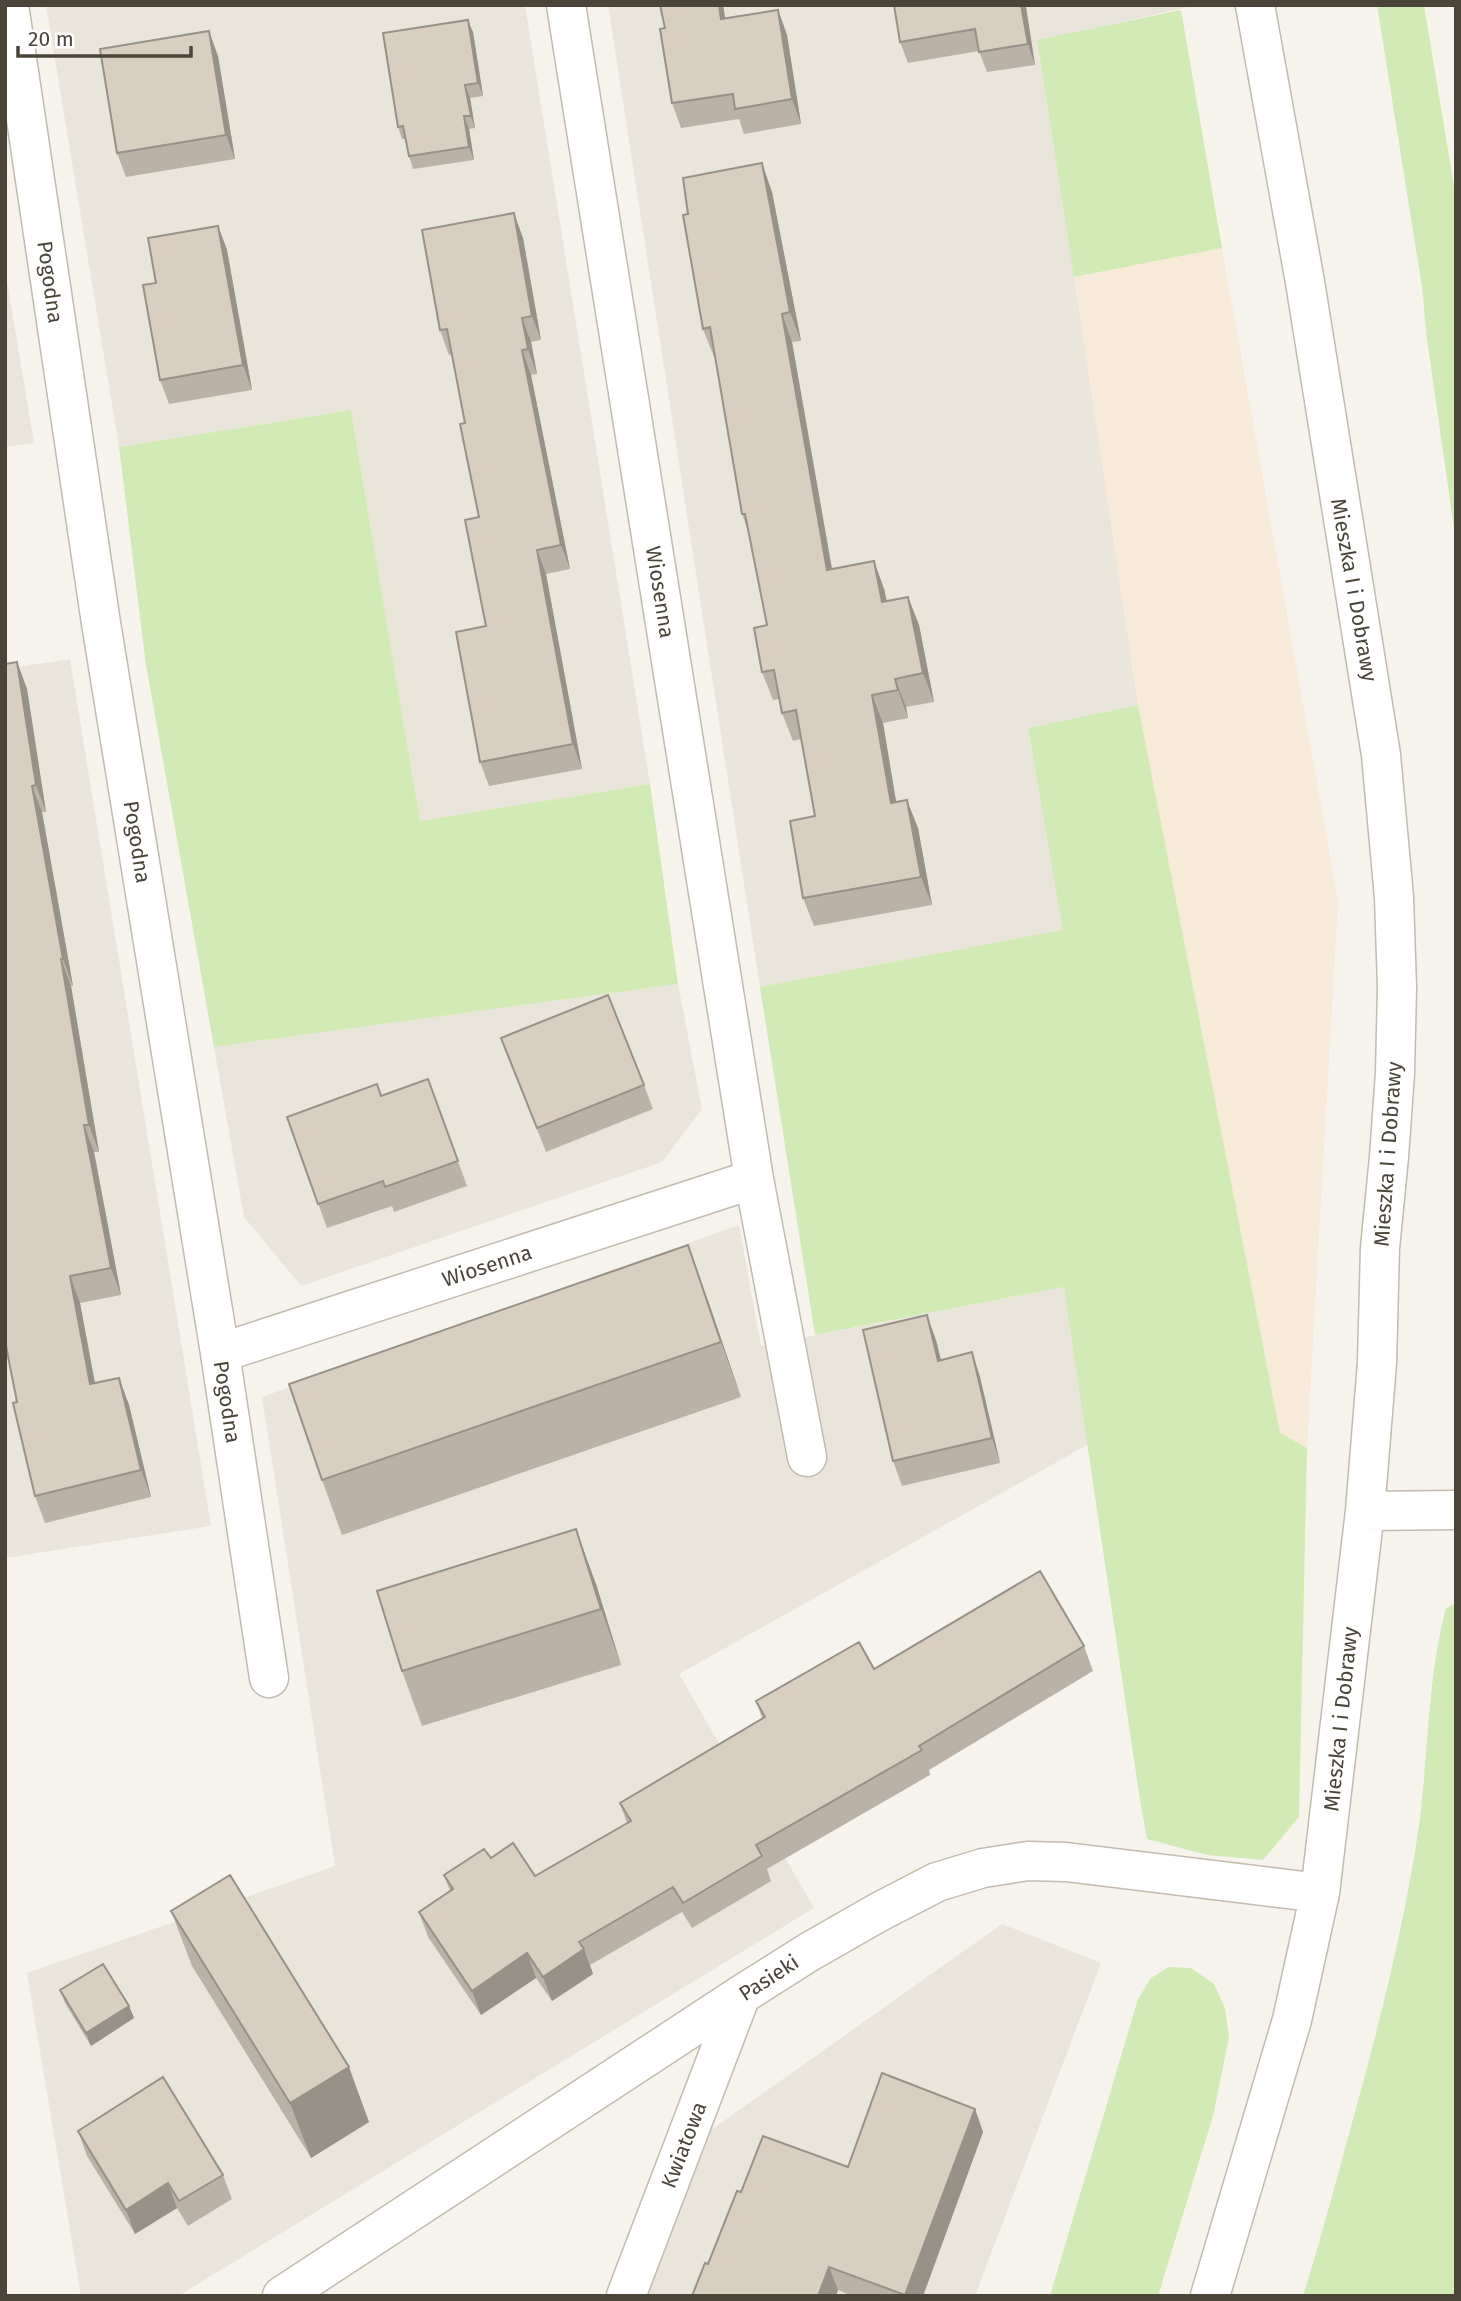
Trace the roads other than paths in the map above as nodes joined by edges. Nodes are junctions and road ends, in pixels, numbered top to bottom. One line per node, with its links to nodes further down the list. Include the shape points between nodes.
1 (9, 5): 5 (street, Pogodna, via 101,623)
2 (566, 5): 4 (street, Wiosenna)
3 (1255, 5): 8 (street, Mieszka I i Dobrawy, via 1305,282 1389,822 1397,988 1395,1073)
4 (754, 1180): 5 (street, Wiosenna); 6 (street, Wiosenna)
5 (220, 1353): 9 (street, Pogodna)
6 (807, 1457)
7 (1456, 1510): 8 (street)
8 (1365, 1511): 10 (street, Mieszka I i Dobrawy)
9 (269, 1678)
10 (1320, 1893): 11 (street, Pasieki, via 1066,1862 1028,1861 984,1868 937,1882 879,1912); 14 (street, Mieszka I i Dobrawy, via 1290,2031)
11 (741, 1995): 12 (street, Pasieki); 13 (street, Kwiatowa)
12 (282, 2296)
13 (626, 2296)
14 (1210, 2296)

